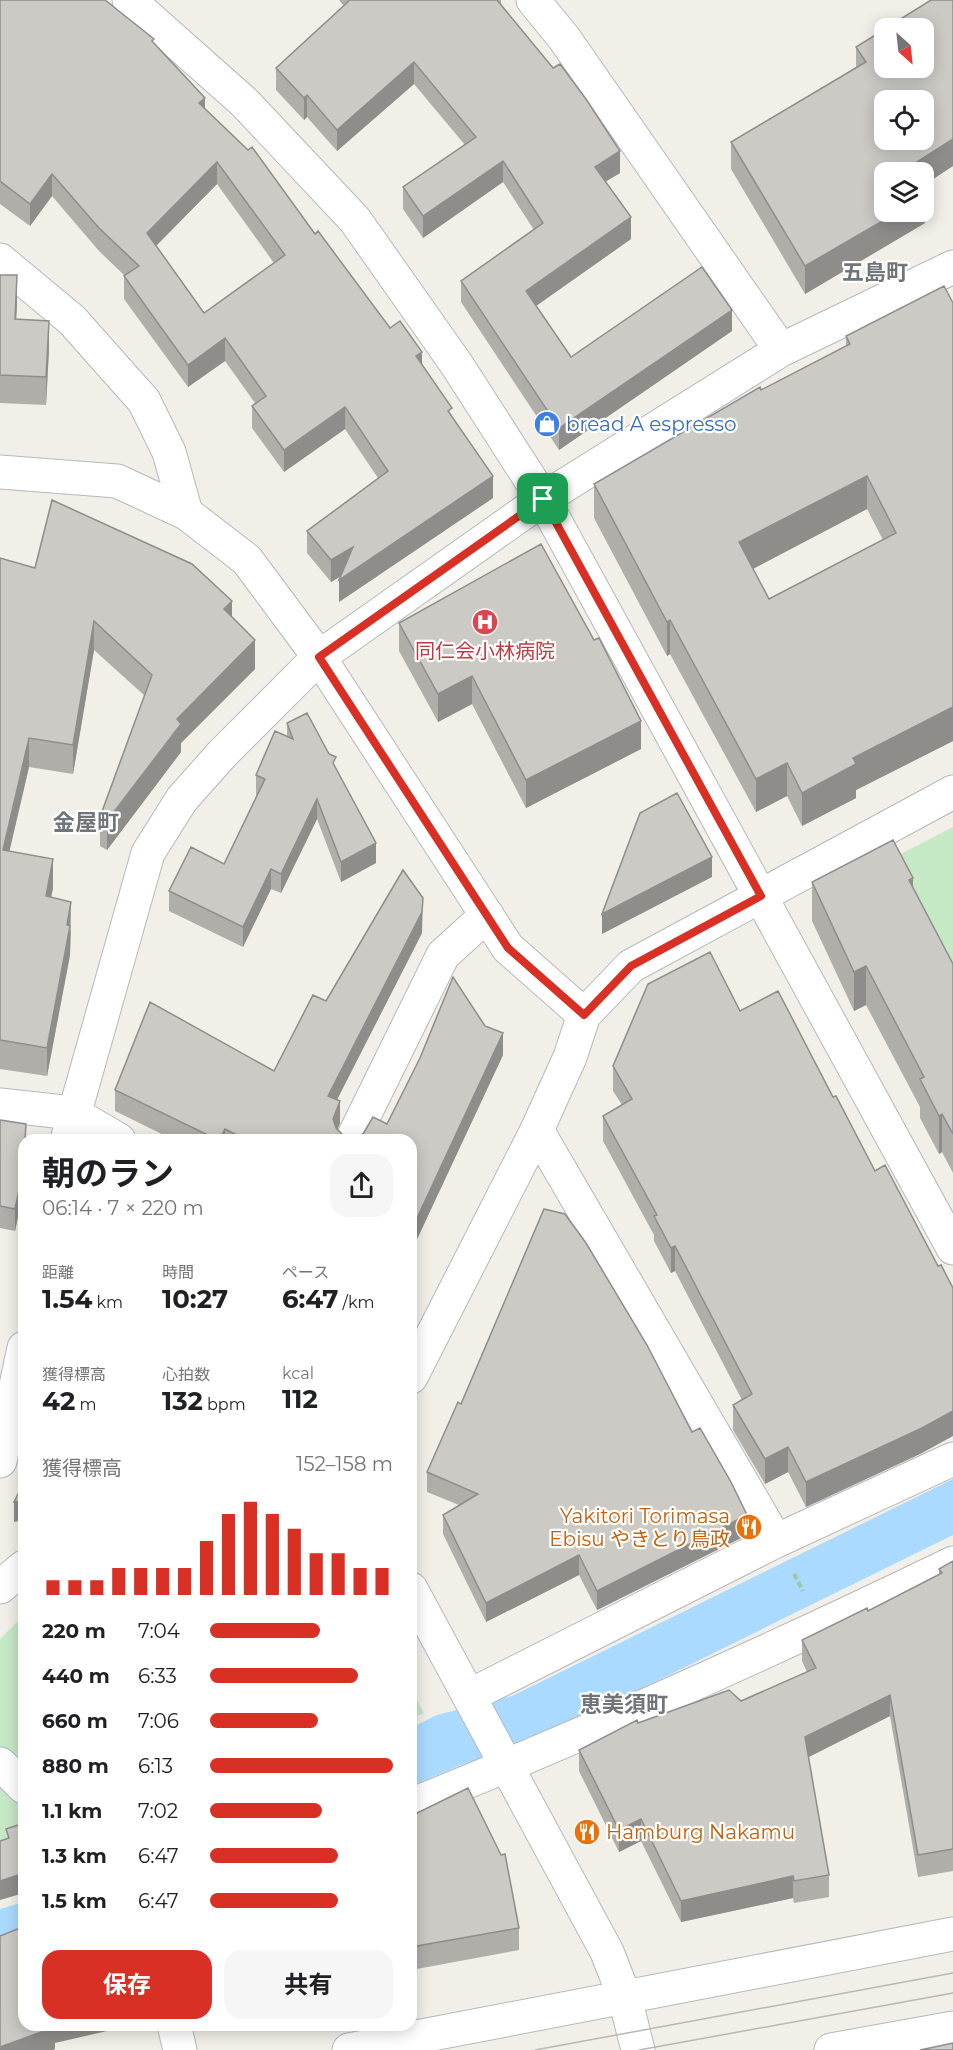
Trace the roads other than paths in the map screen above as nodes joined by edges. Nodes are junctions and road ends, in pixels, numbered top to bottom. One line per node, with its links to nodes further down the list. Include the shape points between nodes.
1 (129, 0): 7 (street, via 245,103 355,220 457,364)
2 (533, 0): 5 (street, via 564,38)
3 (0, 260): 8 (street, via 72,320 144,401 169,452)
4 (952, 269): 5 (street)
5 (781, 350): 7 (street)
6 (0, 472): 8 (street, via 117,481)
7 (543, 499): 9 (street); 11 (street)
8 (186, 513): 9 (street, via 247,560)
9 (319, 657): 12 (street); 15 (street, via 183,798 148,853)
10 (953, 792): 11 (street)
11 (761, 896): 13 (street, via 631,966); 19 (street)
12 (487, 915): 13 (street, via 508,948); 18 (street, via 443,955)
13 (584, 1015): 16 (street)
14 (0, 1105): 15 (street)
15 (70, 1127): 17 (street)
16 (537, 1130): 20 (street); 24 (street)
17 (96, 1134)
18 (355, 1134)
19 (953, 1248)
20 (417, 1365)
21 (18, 1376): 23 (street)
22 (953, 1459): 24 (street)
23 (0, 1461)
24 (776, 1541): 29 (street)
25 (953, 1563): 30 (street, via 822,1626)
26 (18, 1572): 27 (street)
27 (0, 1587)
28 (417, 1600): 29 (street)
29 (469, 1698): 30 (street)
30 (504, 1763): 33 (street); 35 (street, via 607,1952)
31 (0, 1764): 32 (street)
32 (18, 1780)
33 (417, 1802)
34 (953, 1934): 35 (street)
35 (625, 1998): 39 (street); 40 (street)
36 (953, 2028): 41 (street)
37 (175, 2031): 38 (street)
38 (180, 2050)
39 (349, 2050)
40 (638, 2050)
41 (831, 2050)

